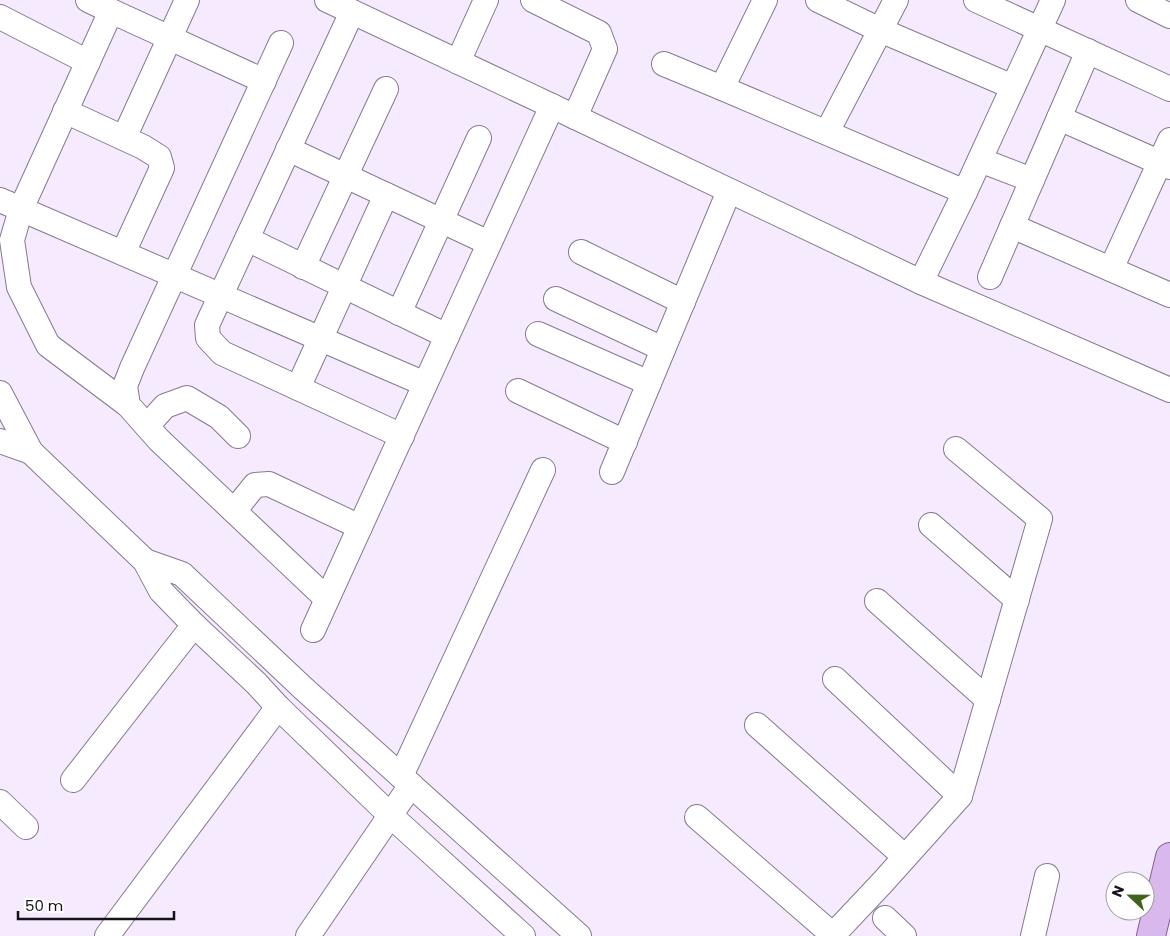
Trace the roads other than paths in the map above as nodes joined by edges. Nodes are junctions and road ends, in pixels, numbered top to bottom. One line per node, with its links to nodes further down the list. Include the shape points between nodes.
1 (88, 0): 12 (street)
2 (187, 0): 18 (street)
3 (327, 0): 13 (street)
4 (486, 0): 22 (street)
5 (533, 0): 31 (street, via 599,33 605,49)
6 (765, 0): 26 (street)
7 (818, 0): 17 (street)
8 (896, 0): 17 (street)
9 (976, 0): 16 (street)
10 (1053, 0): 16 (street)
11 (1138, 0): 14 (street)
12 (111, 11): 18 (street); 21 (street)
13 (352, 12): 22 (street); 37 (street)
14 (1170, 16)
15 (0, 17): 21 (street)
16 (1040, 29): 20 (street); 25 (street)
17 (880, 30): 25 (street); 33 (street)
18 (170, 38): 24 (street); 34 (street)
19 (281, 43): 24 (street)
20 (1088, 51): 28 (street); 32 (street)
21 (88, 62): 30 (street)
22 (458, 62): 29 (street)
23 (664, 64): 26 (street)
24 (264, 80): 54 (street)
25 (1013, 87): 38 (street)
26 (722, 88): 33 (street)
27 (386, 89): 40 (street)
28 (1170, 89)
29 (552, 106): 31 (street); 49 (street)
30 (65, 111): 34 (street); 45 (street)
31 (575, 117): 42 (street)
32 (1059, 118): 39 (street); 41 (street)
33 (827, 132): 43 (street)
34 (124, 138): 51 (street, via 159,157 162,168)
35 (479, 138): 46 (street)
36 (1170, 140): 39 (street)
37 (288, 149): 40 (street); 48 (street)
38 (980, 160): 41 (street); 43 (street)
39 (1165, 165): 53 (street)
40 (346, 176): 44 (street); 52 (street)
41 (1032, 180): 47 (street)
42 (730, 191): 56 (street); 61 (street)
43 (965, 192): 56 (street)
44 (386, 195): 46 (street); 57 (street)
45 (10, 205): 51 (street); 73 (street, via 19,287 48,345)
46 (442, 220): 49 (street); 62 (street)
47 (1012, 226): 53 (street); 55 (street)
48 (247, 239): 52 (street); 58 (street)
49 (489, 243): 64 (street)
50 (581, 252): 61 (street)
51 (122, 253): 54 (street)
52 (303, 267): 57 (street)
53 (1111, 269): 59 (street)
54 (175, 276): 58 (street); 73 (street, via 125,386)
55 (990, 277)
56 (921, 282): 70 (street)
57 (344, 287): 62 (street); 65 (street)
58 (220, 295): 65 (street); 69 (street, via 207,325 208,338 222,353)
59 (1170, 295)
60 (556, 299): 66 (street)
61 (683, 302): 66 (street)
62 (399, 313): 64 (street)
63 (538, 334): 68 (street)
64 (447, 336): 67 (street)
65 (320, 339): 67 (street); 69 (street)
66 (663, 349): 68 (street)
67 (425, 384): 76 (street)
68 (649, 384): 78 (street)
69 (298, 388): 76 (street)
70 (1170, 390)
71 (518, 391): 78 (street)
72 (0, 392): 80 (street)
73 (128, 405): 74 (street)
74 (146, 426): 75 (street, via 165,406 187,398 219,416); 83 (street)
75 (238, 436)
76 (402, 436): 85 (street)
77 (0, 441): 80 (street)
78 (624, 442): 82 (street)
79 (956, 449): 88 (street, via 1040,519)
80 (31, 452): 86 (street)
81 (543, 470): 97 (street)
82 (612, 472)
83 (234, 511): 85 (street, via 255,485 269,484); 87 (street)
84 (931, 525): 88 (street)
85 (360, 527): 87 (street)
86 (145, 561): 90 (street, via 161,591); 97 (street, via 182,574)
87 (327, 600): 91 (street)
88 (1017, 600): 93 (street)
89 (876, 601): 93 (street)
90 (194, 625): 94 (street); 96 (street)
91 (312, 630)
92 (835, 679): 98 (street)
93 (988, 700): 98 (street)
94 (278, 707): 100 (street); 107 (street)
95 (757, 725): 104 (street)
96 (73, 780)
97 (406, 781): 100 (street); 110 (street)
98 (960, 796): 104 (street)
99 (0, 802): 102 (street)
100 (390, 815): 108 (street); 109 (street)
101 (698, 817): 111 (street)
102 (26, 826)
103 (1170, 857): 114 (main road)
104 (905, 858): 111 (street)
105 (1047, 876): 113 (street)
106 (885, 918): 112 (street)
107 (107, 936)
108 (308, 936)
109 (523, 936)
110 (579, 936)
111 (833, 936)
112 (904, 936)
113 (1033, 936)
114 (1151, 936)

